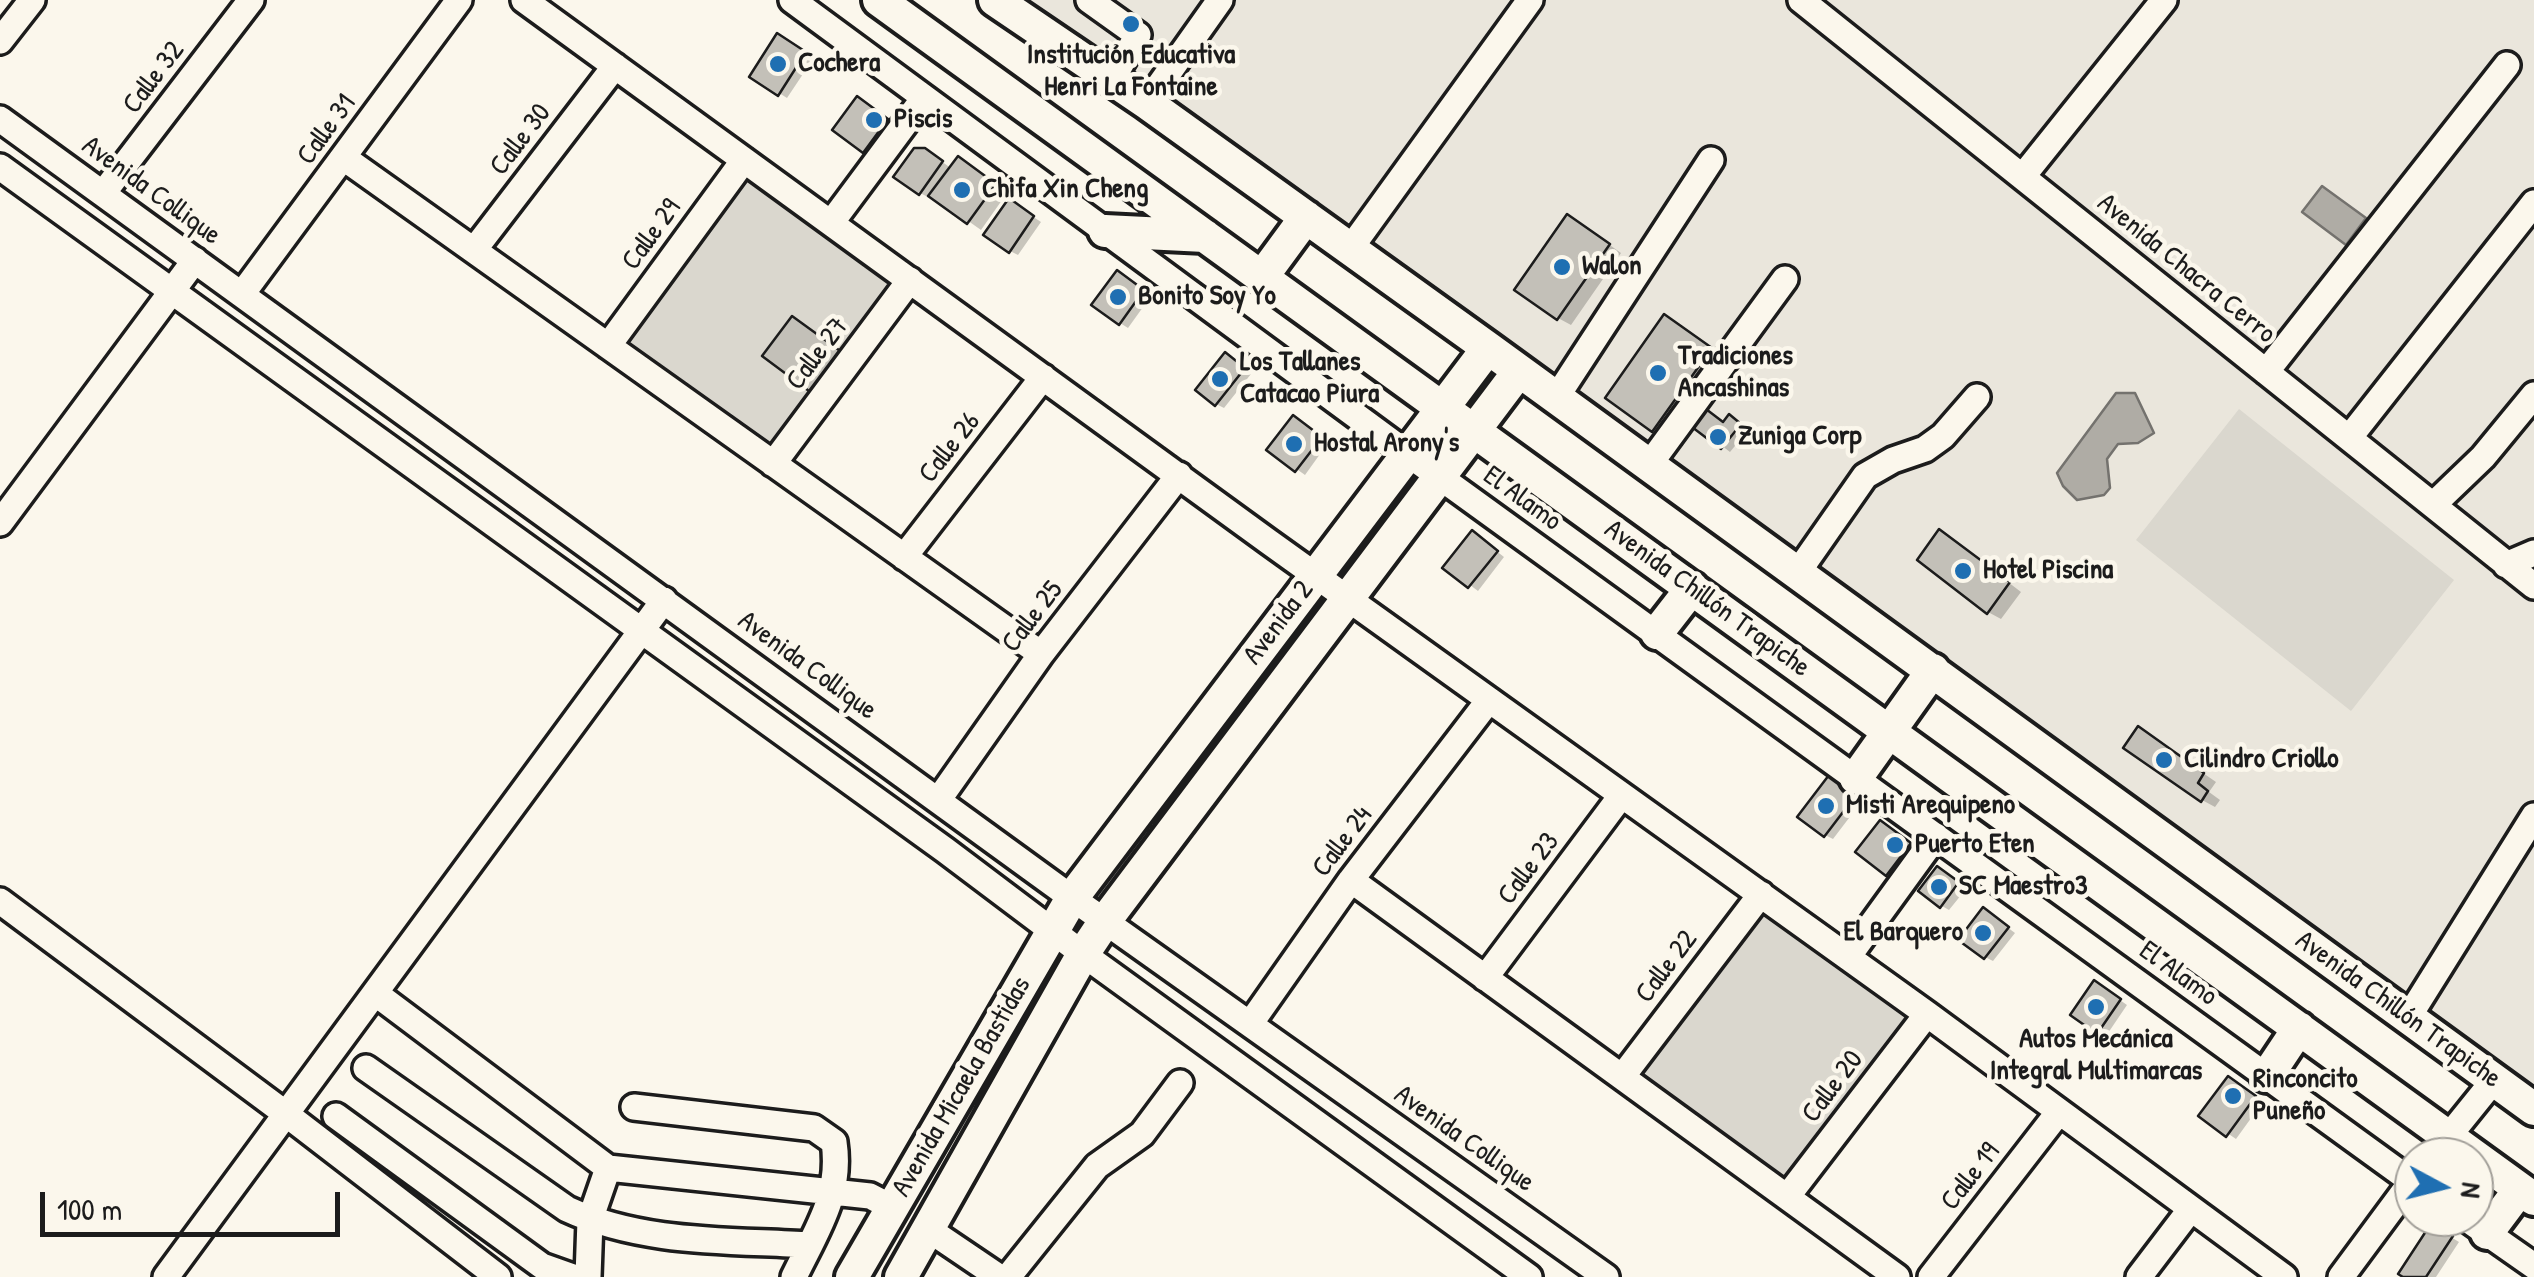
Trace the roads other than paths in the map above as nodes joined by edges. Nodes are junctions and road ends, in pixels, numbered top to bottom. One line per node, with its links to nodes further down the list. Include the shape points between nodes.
1 (32, 0): 13 (street)
2 (251, 0): 25 (street, Calle 32)
3 (459, 0): 20 (street, Calle 31)
4 (524, 0): 15 (street)
5 (792, 0): 17 (street, El Alamo)
6 (879, 0): 30 (main road, Avenida Chillón Trapiche)
7 (995, 0): 16 (main road, Avenida Chillón Trapiche)
8 (1088, 0): 16 (street, via 1138,35)
9 (1220, 0): 18 (street)
10 (1530, 0): 31 (street)
11 (1800, 0): 24 (street, Avenida Chacra Cerro)
12 (2164, 0): 24 (street)
13 (0, 41)
14 (2507, 65): 42 (street)
15 (615, 66): 21 (street); 32 (street, Calle 30)
16 (1112, 81): 18 (main road, Avenida Chillón Trapiche)
17 (924, 98): 28 (street); 29 (street, El Alamo)
18 (1147, 103): 27 (main road, Avenida Chillón Trapiche)
19 (0, 119): 25 (street, Avenida Collique)
20 (344, 158): 32 (street); 38 (street, Calle 31)
21 (744, 160): 28 (street); 39 (street, Calle 29)
22 (1711, 160): 45 (street)
23 (0, 168): 37 (street)
24 (2022, 176): 42 (street, Avenida Chacra Cerro)
25 (104, 192): 33 (street, Avenida Collique)
26 (2534, 203): 49 (street)
27 (1306, 218): 31 (main road, Avenida Chillón Trapiche); 34 (main road)
28 (832, 223): 36 (street)
29 (1105, 231): 30 (main road); 50 (street, El Alamo)
30 (1205, 236): 34 (main road, Avenida Chillón Trapiche)
31 (1350, 249): 40 (main road, Avenida Chillón Trapiche)
32 (474, 250): 39 (street)
33 (196, 260): 37 (street); 38 (street, Avenida Collique)
34 (1262, 277): 47 (main road, Avenida Chillón Trapiche)
35 (1785, 279): 52 (street)
36 (910, 280): 43 (street); 51 (street, Calle 27)
37 (172, 292): 56 (street); 66 (street)
38 (242, 294): 65 (street, Avenida Collique)
39 (608, 346): 51 (street)
40 (1488, 348): 41 (main road, Avenida Chillón Trapiche); 47 (main road, Avenida 2)
41 (1519, 371): 45 (main road, Avenida Chillón Trapiche); 48 (main road, Avenida 2)
42 (2266, 372): 49 (street, Avenida Chacra Cerro)
43 (1043, 377): 53 (street); 58 (street, Calle 26)
44 (2534, 395): 55 (street, via 2484,457)
45 (1556, 398): 52 (main road, Avenida Chillón Trapiche)
46 (1977, 398): 60 (street, via 1925,449 1864,476)
47 (1443, 408): 48 (main road, Avenida Chillón Trapiche); 50 (main road, Avenida 2)
48 (1475, 431): 54 (main road, Avenida 2); 63 (main road, Avenida Chillón Trapiche)
49 (2349, 438): 55 (street, Avenida Chacra Cerro)
50 (1408, 454): 54 (street, El Alamo); 61 (main road, Avenida 2)
51 (773, 464): 58 (street)
52 (1649, 465): 60 (main road, Avenida Chillón Trapiche)
53 (1179, 475): 61 (street); 68 (street, Calle 25)
54 (1440, 477): 64 (main road, Avenida 2); 67 (street, El Alamo)
55 (2432, 506): 59 (street, Avenida Chacra Cerro)
56 (0, 523)
57 (2534, 553): 59 (street)
58 (904, 557): 68 (street)
59 (2506, 565): 62 (street, Avenida Chacra Cerro)
60 (1798, 572): 69 (main road, Avenida Chillón Trapiche)
61 (1316, 574): 64 (street); 79 (main road, Avenida 2)
62 (2534, 586)
63 (1692, 588): 67 (main road); 71 (main road, Avenida Chillón Trapiche)
64 (1348, 598): 70 (street); 81 (main road, Avenida 2)
65 (664, 600): 66 (street); 74 (street, Avenida Collique)
66 (641, 632): 82 (street); 86 (street)
67 (1657, 634): 72 (street, El Alamo)
68 (1041, 654): 74 (street, Calle 25)
69 (1933, 670): 71 (main road); 88 (main road, Avenida Chillón Trapiche)
70 (1489, 700): 73 (street); 77 (street, Calle 24)
71 (1889, 730): 72 (main road); 90 (main road, Avenida Chillón Trapiche)
72 (1856, 778): 76 (street, El Alamo)
73 (1621, 796): 78 (street); 85 (street, Calle 23)
74 (939, 798): 79 (street, Avenida Collique)
75 (2534, 816): 88 (street)
76 (1936, 836): 84 (street); 94 (street, El Alamo)
77 (1351, 880): 85 (street); 89 (street, Calle 24)
78 (1761, 894): 84 (street); 95 (street, Calle 22)
79 (1072, 898): 81 (street, Avenida Collique); 82 (main road, Avenida Micaela Bastidas)
80 (0, 901): 101 (street)
81 (1106, 920): 83 (main road, Avenida Micaela Bastidas); 89 (street, Avenida Collique)
82 (1051, 930): 83 (street); 91 (main road, Avenida Micaela Bastidas)
83 (1083, 954): 92 (main road, Avenida Micaela Bastidas); 129 (street)
84 (1848, 957): 87 (street)
85 (1485, 978): 95 (street)
86 (375, 993): 101 (street); 104 (street)
87 (1927, 1014): 100 (street); 109 (street, Calle 20)
88 (2408, 1018): 96 (main road, Avenida Chillón Trapiche)
89 (1250, 1024): 119 (street, Avenida Collique)
90 (2299, 1028): 94 (main road); 103 (main road, Avenida Chillón Trapiche)
91 (994, 1032): 92 (main road, via 1022,1028); 111 (main road, Avenida Micaela Bastidas)
92 (1030, 1047): 115 (main road, Avenida Micaela Bastidas)
93 (366, 1068): 114 (street)
94 (2267, 1076): 105 (street, El Alamo)
95 (1622, 1077): 109 (street)
96 (2494, 1080): 99 (main road, Avenida Chillón Trapiche); 103 (street)
97 (1180, 1083): 128 (street, via 1142,1134 1098,1166)
98 (634, 1107): 107 (street, via 814,1128 834,1142)
99 (2534, 1109)
100 (2058, 1113): 112 (street); 131 (street, Calle 19)
101 (286, 1114): 120 (street); 121 (street)
102 (336, 1116): 122 (street, via 542,1266)
103 (2448, 1137)
104 (608, 1168): 107 (street); 114 (street)
105 (2394, 1168)
106 (2494, 1170): 108 (main road, Avenida Chillón Trapiche)
107 (834, 1194): 111 (street, via 870,1196); 117 (street)
108 (2527, 1194): 113 (main road)
109 (1787, 1197): 130 (street)
110 (2394, 1207): 134 (street)
111 (893, 1208): 115 (main road); 125 (main road, Avenida Micaela Bastidas)
112 (2190, 1210): 132 (street); 133 (street)
113 (2494, 1214)
114 (590, 1220): 117 (street, via 640,1234); 123 (street)
115 (928, 1230): 126 (main road, Avenida Micaela Bastidas); 127 (street)
116 (2492, 1237): 118 (street)
117 (810, 1245): 124 (street)
118 (2534, 1266)
119 (1597, 1272)
120 (166, 1277)
121 (498, 1277)
122 (573, 1277)
123 (588, 1277)
124 (794, 1277)
125 (852, 1277)
126 (901, 1277)
127 (1000, 1277)
128 (1008, 1277)
129 (1529, 1277)
130 (1897, 1277)
131 (1932, 1277)
132 (2140, 1277)
133 (2284, 1277)
134 (2341, 1277)

